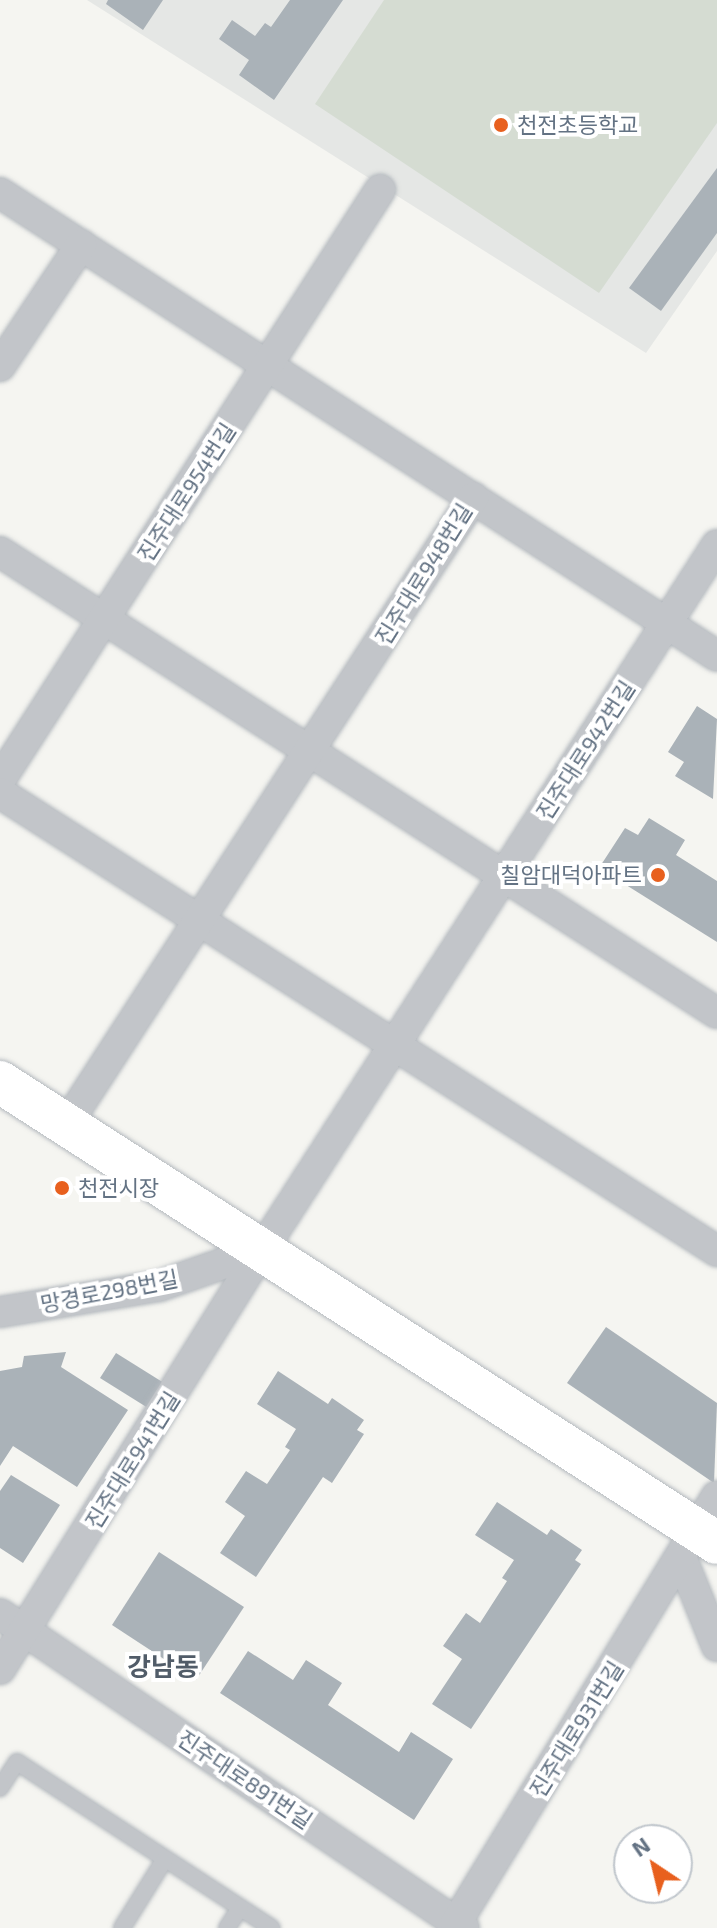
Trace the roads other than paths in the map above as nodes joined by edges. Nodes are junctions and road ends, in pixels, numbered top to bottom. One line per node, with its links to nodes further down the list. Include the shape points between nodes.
1 (380, 190): 4 (street, 진주대로954번길)
2 (0, 193): 3 (street)
3 (81, 245): 4 (street); 5 (street)
4 (268, 365): 6 (street, 진주대로948번길); 9 (street, 진주대로954번길)
5 (0, 366)
6 (473, 498): 10 (street); 12 (street, 진주대로948번길)
7 (717, 545): 10 (street, 진주대로942번길)
8 (3, 554): 9 (street)
9 (104, 619): 12 (street); 13 (street, 진주대로954번길)
10 (667, 623): 11 (street); 15 (street, 진주대로942번길)
11 (717, 656)
12 (309, 751): 15 (street); 16 (street, 진주대로948번길)
13 (0, 780)
14 (0, 793): 16 (street)
15 (504, 876): 17 (street); 18 (street, 진주대로942번길)
16 (199, 921): 18 (street); 20 (street, 진주대로948번길)
17 (717, 1013)
18 (394, 1045): 21 (street, 진주대로942번길); 22 (street)
19 (0, 1082): 20 (street)
20 (66, 1125): 21 (street)
21 (262, 1250): 23 (street, 망경로298번길, via 159,1286); 24 (street); 26 (street, 진주대로941번길)
22 (717, 1251)
23 (0, 1312)
24 (703, 1531): 27 (street); 32 (street, 진주대로931번길)
25 (0, 1614): 26 (street, 진주대로891번길)
26 (26, 1630): 28 (street, 진주대로941번길); 32 (street, 진주대로891번길)
27 (717, 1646)
28 (0, 1669)
29 (0, 1788): 30 (lane, via 17,1762)
30 (165, 1859): 31 (lane); 33 (lane)
31 (240, 1908): 34 (lane); 35 (lane)
32 (459, 1926)
33 (122, 1928)
34 (227, 1928)
35 (272, 1928)

